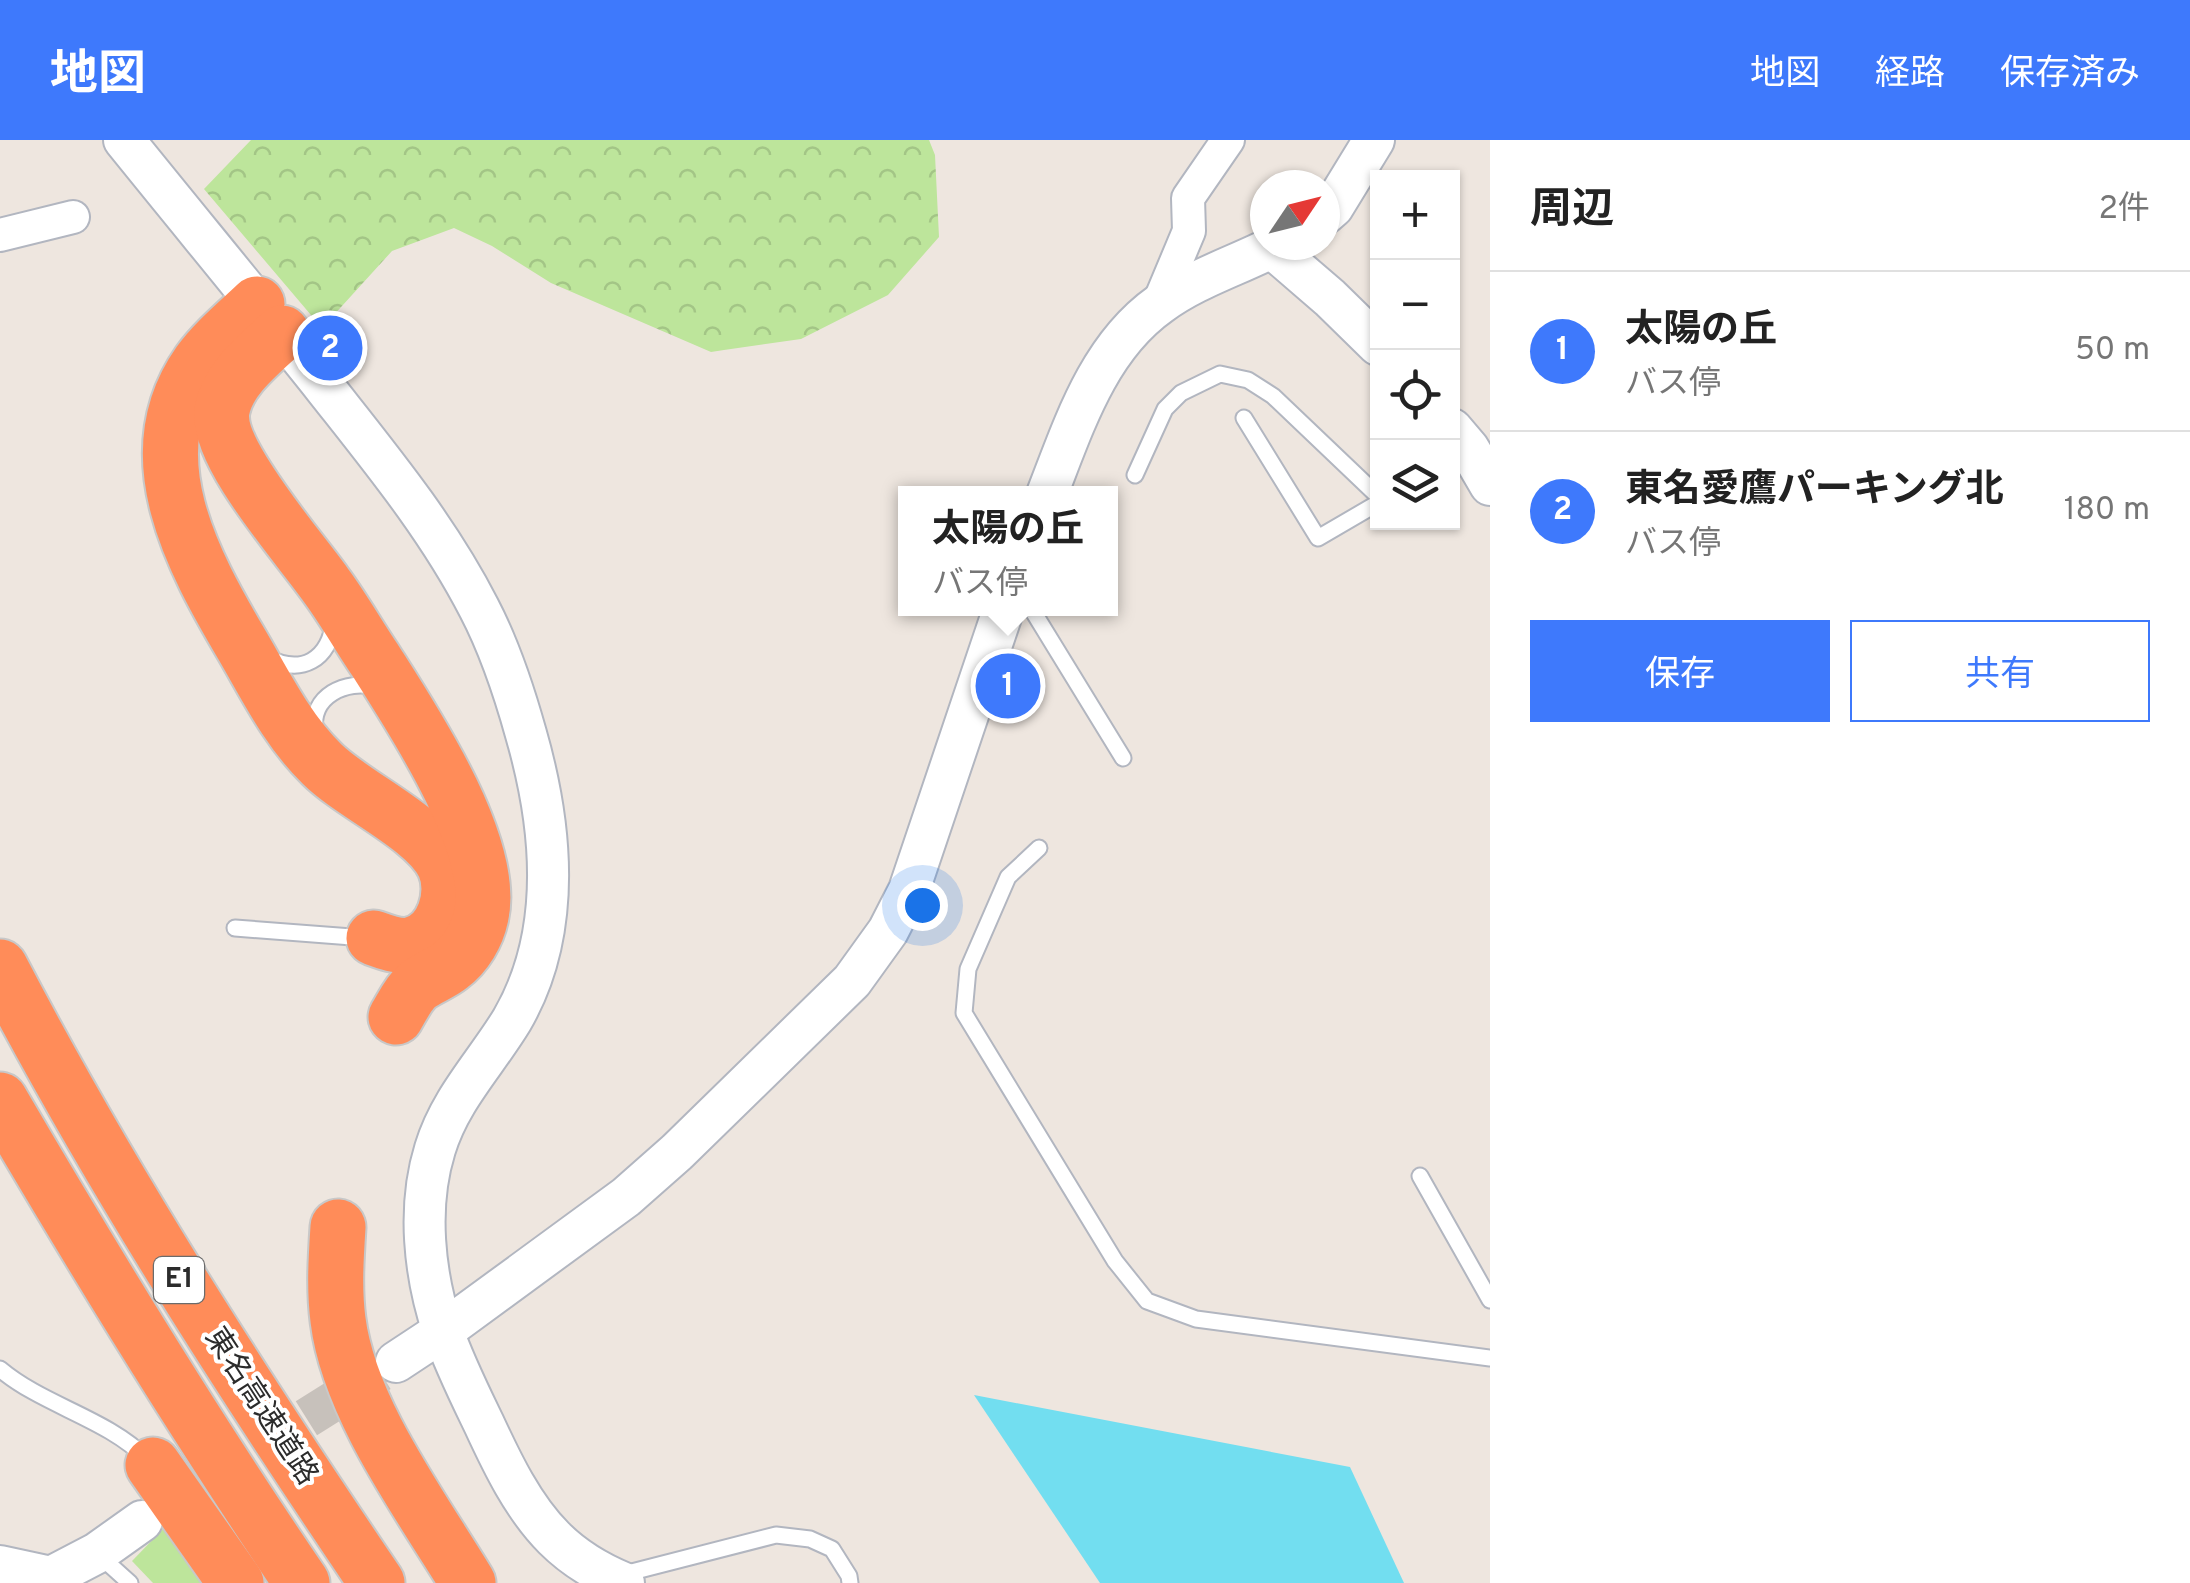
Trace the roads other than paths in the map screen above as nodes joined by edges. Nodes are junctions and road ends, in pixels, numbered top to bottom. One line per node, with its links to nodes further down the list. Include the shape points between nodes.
1 (124, 140): 10 (street)
2 (1228, 140): 9 (street, via 1188,198 1189,231)
3 (1374, 140): 4 (street)
4 (1340, 196)
5 (73, 217): 6 (street)
6 (0, 235)
7 (1250, 258): 9 (street)
8 (1290, 260): 11 (street)
9 (1158, 305): 16 (street, via 1114,349 1082,404)
10 (270, 319): 19 (highway, via 228,393 222,429 242,472); 22 (highway, via 214,345 187,384 172,428 173,482 188,542); 35 (street, via 404,488 480,610 507,673 542,804 548,919 535,968 512,1019 450,1111 426,1187 424,1227)
11 (1370, 337)
12 (1244, 418): 18 (lane, via 1318,538)
13 (1460, 448): 15 (street)
14 (1135, 475): 17 (lane, via 1164,409 1220,374 1248,380 1273,396)
15 (1490, 485)
16 (1050, 486)
17 (1370, 491)
18 (1370, 504)
19 (328, 588): 22 (lane, via 332,638 309,663 275,662); 23 (highway)
20 (1001, 616): 35 (street, via 909,890 852,981 626,1196)
21 (1037, 616): 24 (lane)
22 (242, 644): 25 (highway, via 289,726)
23 (403, 705): 25 (lane, via 370,685 327,696 313,721); 30 (highway, via 460,812 484,894 464,953 418,986)
24 (1123, 758)
25 (335, 776): 28 (highway, via 432,848 448,881 444,915 424,939 396,945)
26 (1040, 848): 36 (lane, via 1008,877 968,969 964,1013 1115,1260 1147,1301 1196,1319)
27 (235, 928): 28 (lane)
28 (374, 938)
29 (0, 966): 48 (highway, 東名高速道路 / E1, via 150,1235)
30 (396, 1018)
31 (0, 1100): 47 (highway, 東名高速道路 / E1, via 96,1264)
32 (1420, 1176): 34 (lane)
33 (338, 1227): 49 (highway, via 338,1322 350,1369 382,1438)
34 (1490, 1300)
35 (443, 1331): 37 (street); 44 (street, via 527,1503 578,1560)
36 (1490, 1358)
37 (396, 1362)
38 (0, 1369): 39 (lane, via 120,1437)
39 (153, 1465): 46 (highway)
40 (142, 1522): 41 (street)
41 (97, 1553): 43 (street); 45 (lane)
42 (0, 1566): 43 (street)
43 (50, 1580)
44 (617, 1580): 50 (lane, via 776,1535 832,1550)
45 (130, 1583)
46 (236, 1583)
47 (302, 1583)
48 (376, 1583)
49 (468, 1583)
50 (850, 1583)

